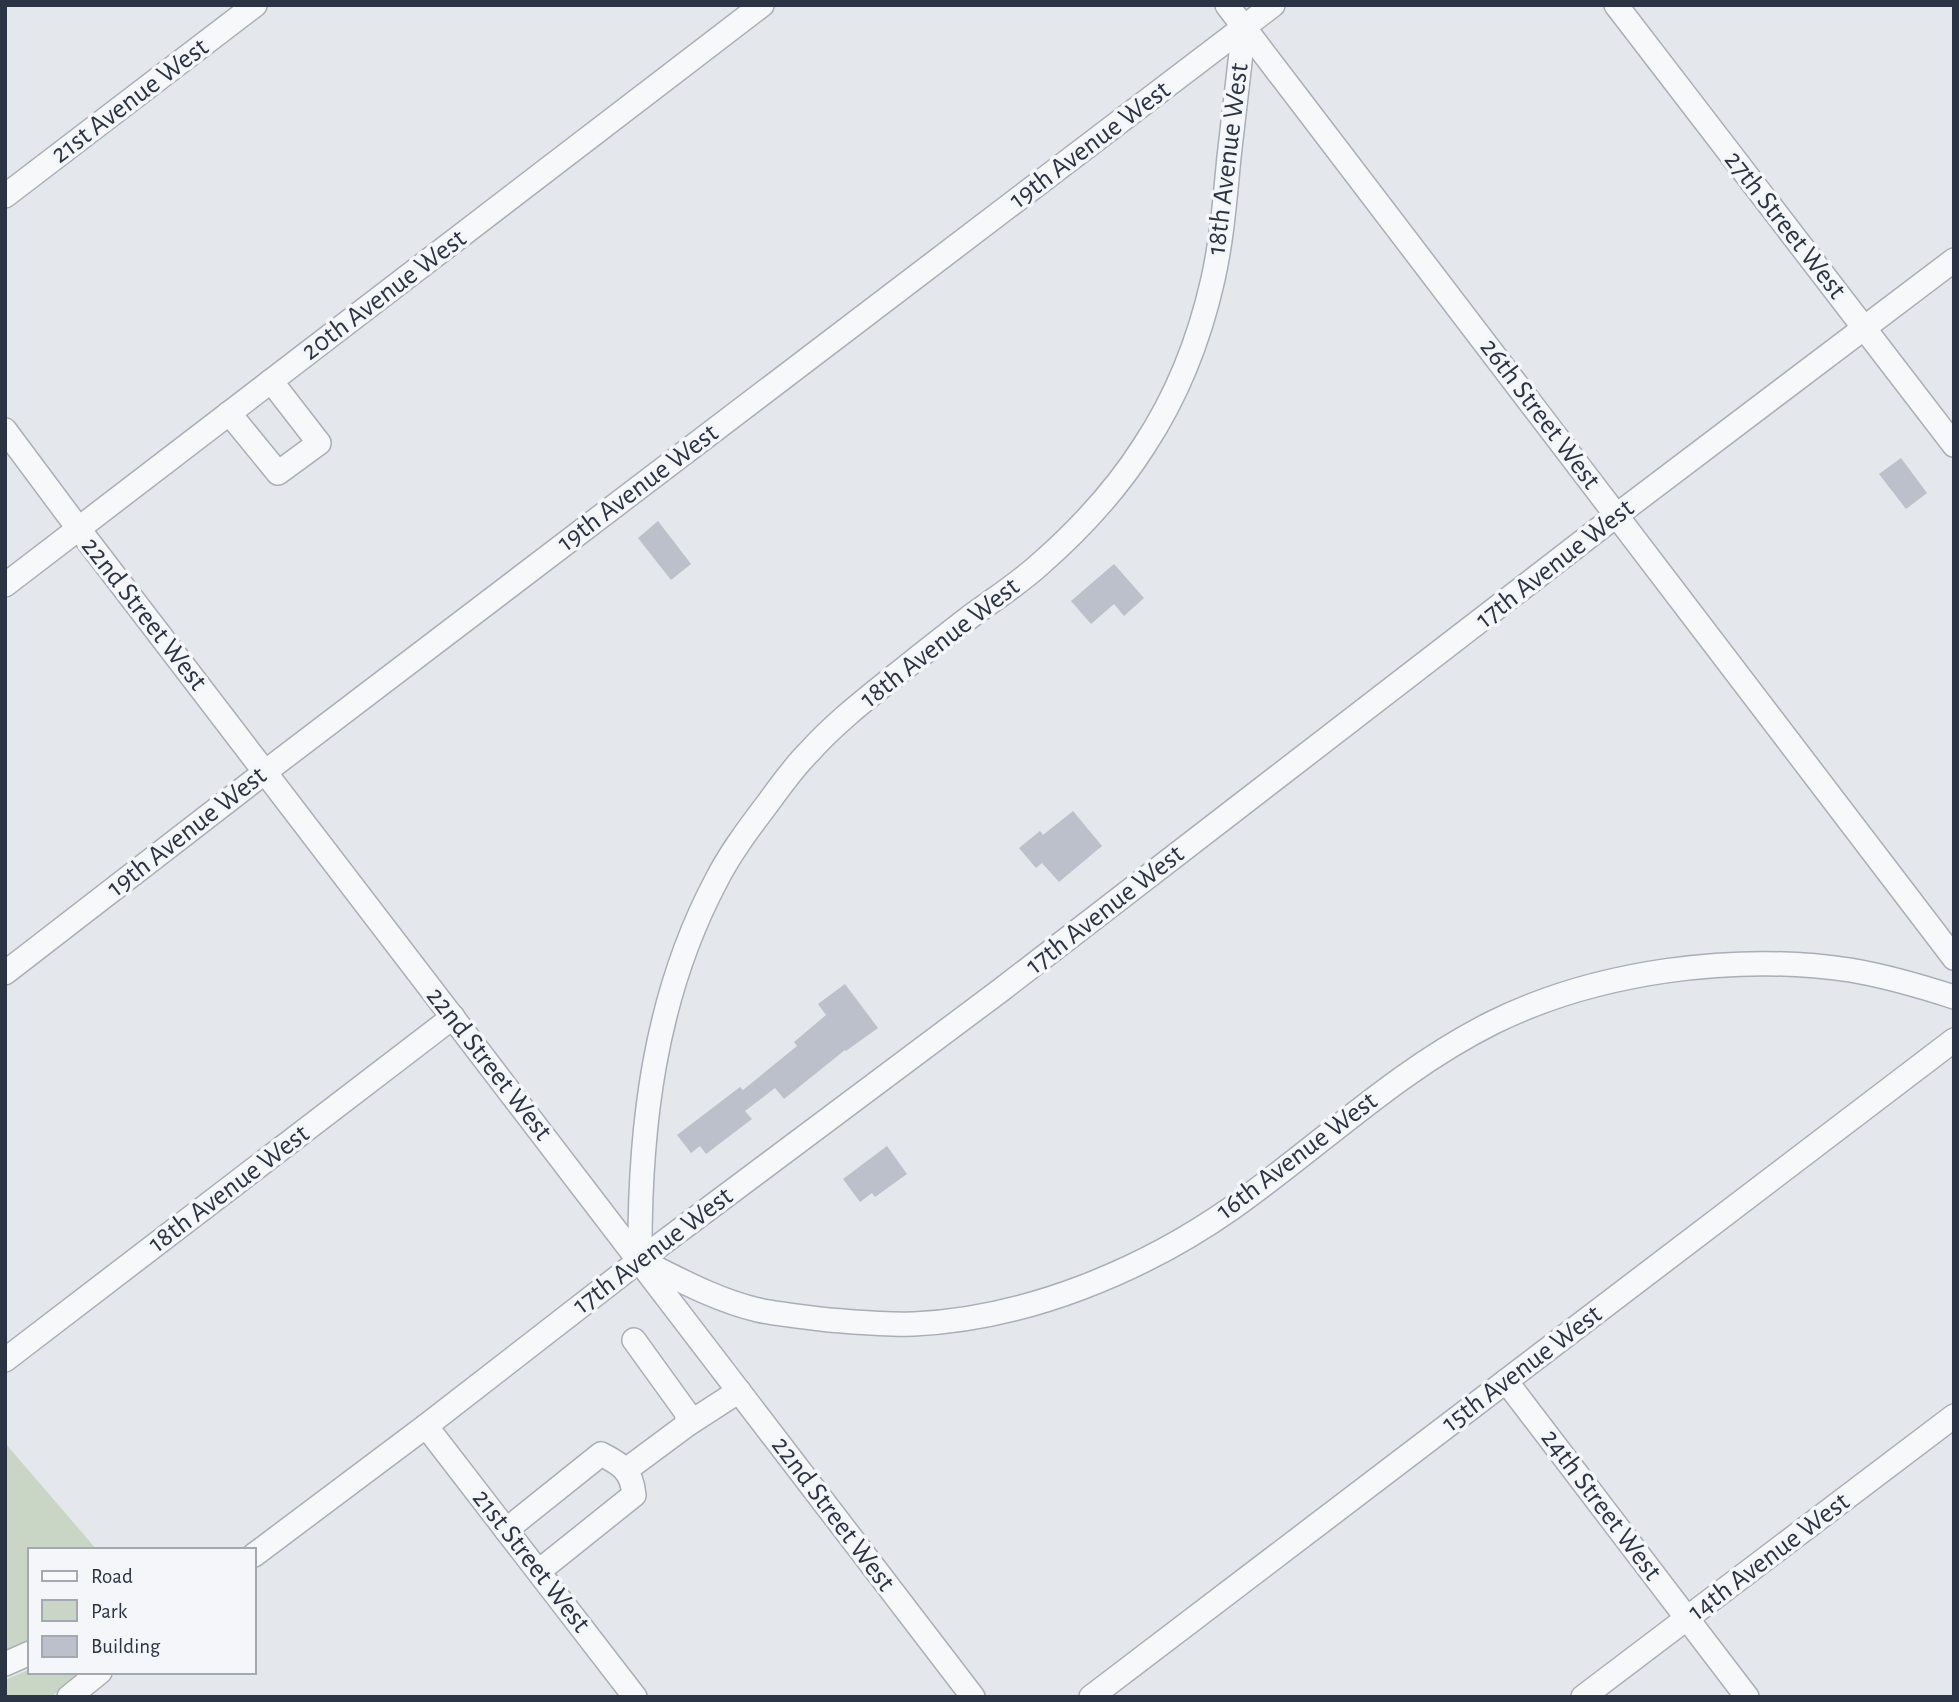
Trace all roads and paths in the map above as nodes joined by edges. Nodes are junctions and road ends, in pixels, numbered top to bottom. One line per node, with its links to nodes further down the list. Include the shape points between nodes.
1 (255, 5): 7 (street, 21st Avenue West)
2 (762, 5): 10 (street, 20th Avenue West)
3 (1227, 5): 6 (street, 26th Street West)
4 (1273, 5): 6 (street, 19th Avenue West)
5 (1616, 5): 9 (street, 27th Street West)
6 (1244, 27): 14 (street, 26th Street West); 17 (street, 19th Avenue West); 23 (street, 18th Avenue West, via 1213,278 1190,353 1145,444 1108,495 1039,566 894,677 809,752 717,878 678,969 653,1071 639,1194)
7 (5, 196)
8 (1954, 260): 9 (street, 17th Avenue West)
9 (1864, 328): 13 (street, 27th Street West); 14 (street, 17th Avenue West)
10 (271, 381): 11 (street, 20th Avenue West); 11 (street, via 319,443 299,458 278,473)
11 (229, 412): 15 (street, 20th Avenue West)
12 (5, 430): 15 (street, 22nd Street West)
13 (1954, 445)
14 (1617, 515): 18 (street, 26th Street West); 23 (street, 17th Avenue West, via 1001,990)
15 (78, 528): 16 (street, 20th Avenue West); 17 (street, 22nd Street West)
16 (5, 585)
17 (265, 772): 19 (street, 19th Avenue West); 21 (street, 22nd Street West)
18 (1954, 958)
19 (5, 972)
20 (1954, 997): 23 (street, 16th Avenue West, via 1851,970 1762,964 1677,969 1566,994 1511,1015 1441,1051 1232,1208 1168,1248 1047,1300 990,1314 916,1324 798,1317 755,1310)
21 (453, 1017): 23 (street, 22nd Street West); 25 (street, 18th Avenue West)
22 (1954, 1040): 26 (street, 15th Avenue West)
23 (640, 1260): 27 (street, 22nd Street West); 30 (street, 17th Avenue West)
24 (634, 1340): 29 (street, via 686,1412)
25 (5, 1360)
26 (1506, 1381): 35 (street, 24th Street West); 42 (street, 15th Avenue West)
27 (739, 1391): 29 (street); 41 (street, 22nd Street West)
28 (1954, 1416): 35 (street, 14th Avenue West)
29 (688, 1424): 31 (street)
30 (426, 1426): 32 (street, 21st Street West); 33 (street, 17th Avenue West)
31 (626, 1470): 32 (street, via 601,1454); 34 (street, via 634,1495)
32 (506, 1530): 34 (street, 21st Street West)
33 (256, 1554)
34 (539, 1571): 40 (street, 21st Street West)
35 (1688, 1618): 43 (street, 14th Avenue West); 44 (street, 24th Street West)
36 (28, 1654): 37 (street)
37 (5, 1664)
38 (98, 1674): 39 (street)
39 (69, 1697)
40 (635, 1697)
41 (973, 1697)
42 (1091, 1697)
43 (1583, 1697)
44 (1747, 1697)

